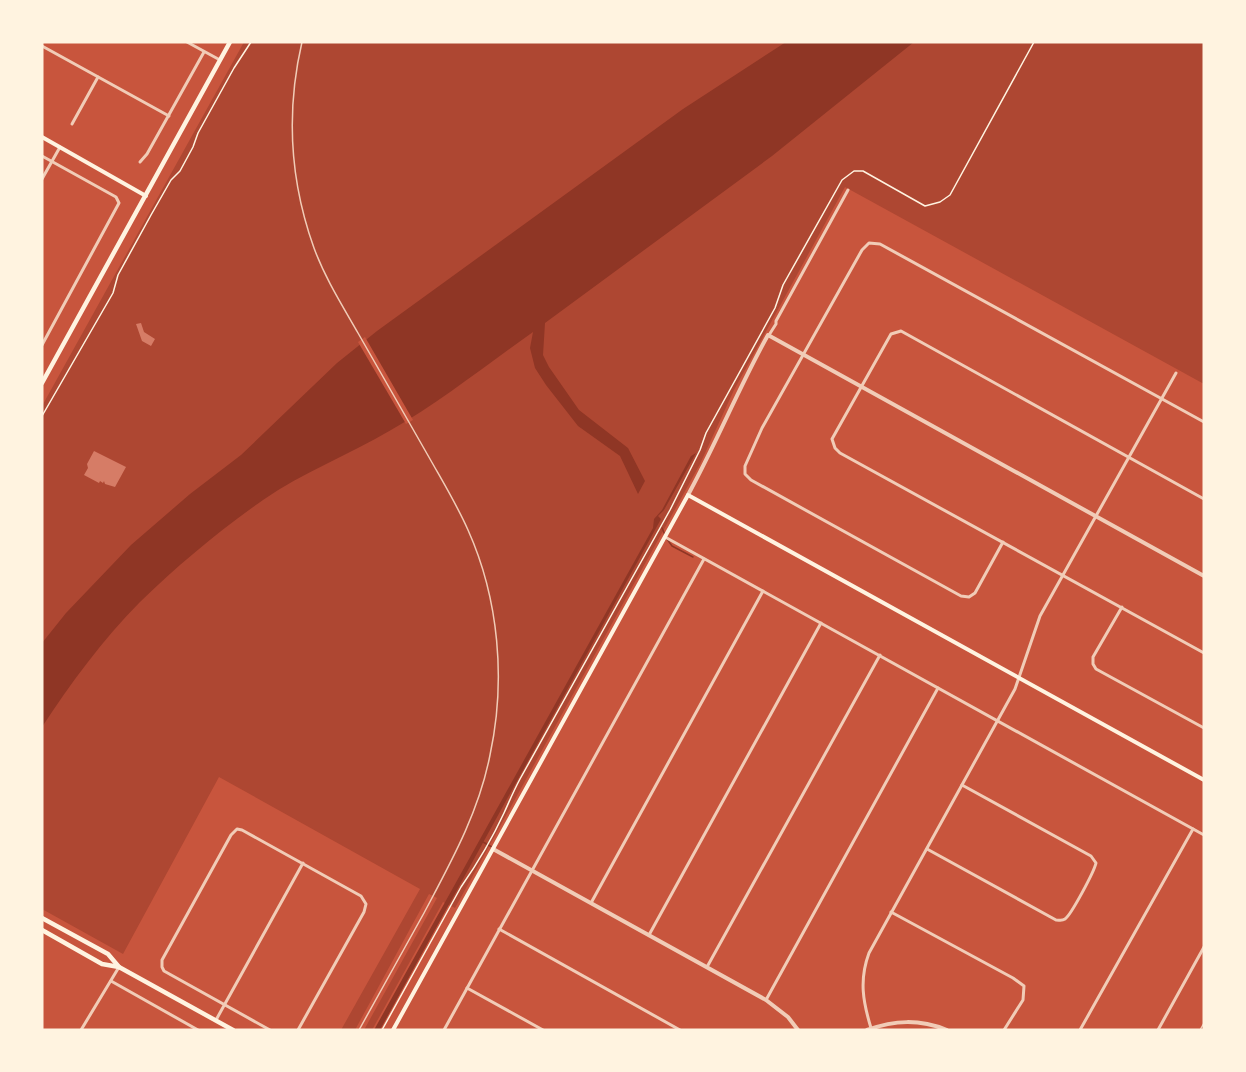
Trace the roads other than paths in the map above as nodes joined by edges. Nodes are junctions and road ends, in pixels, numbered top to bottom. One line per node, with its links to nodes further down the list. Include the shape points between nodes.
1 (187, 42): 5 (street)
2 (230, 42): 6 (main road)
3 (302, 42): 73 (lane, via 294,91 294,166 315,251 340,303 454,502 478,556 488,592 498,663 496,717 488,764 471,819 450,865)
4 (42, 46): 7 (street)
5 (204, 51): 6 (street); 8 (street)
6 (220, 60): 17 (main road)
7 (98, 77): 8 (street); 9 (street)
8 (169, 116): 14 (street)
9 (72, 123)
10 (42, 137): 11 (main road)
11 (60, 147): 13 (street); 17 (main road)
12 (42, 156): 13 (street)
13 (52, 161): 15 (street); 19 (street, via 116,197 119,205)
14 (140, 162)
15 (42, 179)
16 (848, 190): 18 (street)
17 (146, 196): 22 (main road)
18 (768, 335): 20 (street); 27 (street)
19 (42, 345)
20 (803, 355): 23 (street); 24 (street, via 862,249 869,243 880,244); 31 (street, via 745,466 751,480 961,596 975,593)
21 (1176, 373): 24 (street)
22 (42, 383)
23 (862, 387): 26 (street, via 891,334 906,333); 29 (street); 31 (street, via 835,434 833,444 840,453)
24 (1161, 399): 25 (street); 26 (street)
25 (1204, 423)
26 (1129, 458): 28 (street); 29 (street)
27 (688, 495): 30 (main road); 40 (main road)
28 (1204, 499)
29 (1096, 516): 33 (street); 34 (street)
30 (665, 537): 32 (street); 48 (main road)
31 (1003, 542): 33 (street)
32 (704, 559): 35 (street); 51 (street)
33 (1062, 575): 36 (street); 40 (street, via 1036,623)
34 (1204, 576)
35 (763, 591): 37 (street); 52 (street)
36 (1122, 607): 38 (street); 43 (street, via 1094,657 1096,669)
37 (821, 623): 39 (street); 57 (street)
38 (1204, 653)
39 (880, 655): 41 (street); 60 (street)
40 (1019, 678): 42 (street); 44 (main road)
41 (938, 688): 42 (street); 63 (street)
42 (997, 721): 45 (street); 46 (street)
43 (1204, 728)
44 (1204, 780)
45 (962, 785): 49 (street); 49 (street, via 1088,854 1096,863 1092,875 1070,914 1063,920 1050,918)
46 (1193, 829): 47 (street); 81 (street)
47 (1204, 835)
48 (493, 849): 51 (street); 74 (main road)
49 (927, 849): 53 (street)
50 (303, 863): 64 (street); 64 (street, via 242,830 231,835 161,963 164,971); 72 (street, via 361,896 366,904)
51 (532, 870): 52 (street); 55 (street)
52 (591, 903): 57 (street)
53 (891, 912): 67 (street, via 869,953 863,974 863,1002); 80 (street, via 1024,986 1023,1000)
54 (42, 918): 59 (main road, via 108,954)
55 (499, 929): 62 (street); 77 (street)
56 (42, 930): 59 (main road, via 102,964)
57 (649, 935): 60 (street)
58 (1204, 947): 82 (street)
59 (119, 967): 61 (street); 65 (main road)
60 (708, 968): 63 (street)
61 (111, 981): 68 (street); 69 (street)
62 (468, 988): 75 (street); 76 (street)
63 (766, 1000): 78 (street)
64 (225, 1005): 65 (street); 71 (street)
65 (216, 1020): 70 (main road)
66 (1204, 1023): 83 (lane)
67 (869, 1029): 79 (street, via 905,1021)
68 (81, 1030)
69 (198, 1030)
70 (233, 1030)
71 (270, 1030)
72 (298, 1030)
73 (359, 1030)
74 (393, 1030)
75 (444, 1030)
76 (543, 1030)
77 (680, 1030)
78 (798, 1030)
79 (946, 1030)
80 (1004, 1030)
81 (1080, 1030)
82 (1158, 1030)
83 (1200, 1030)

